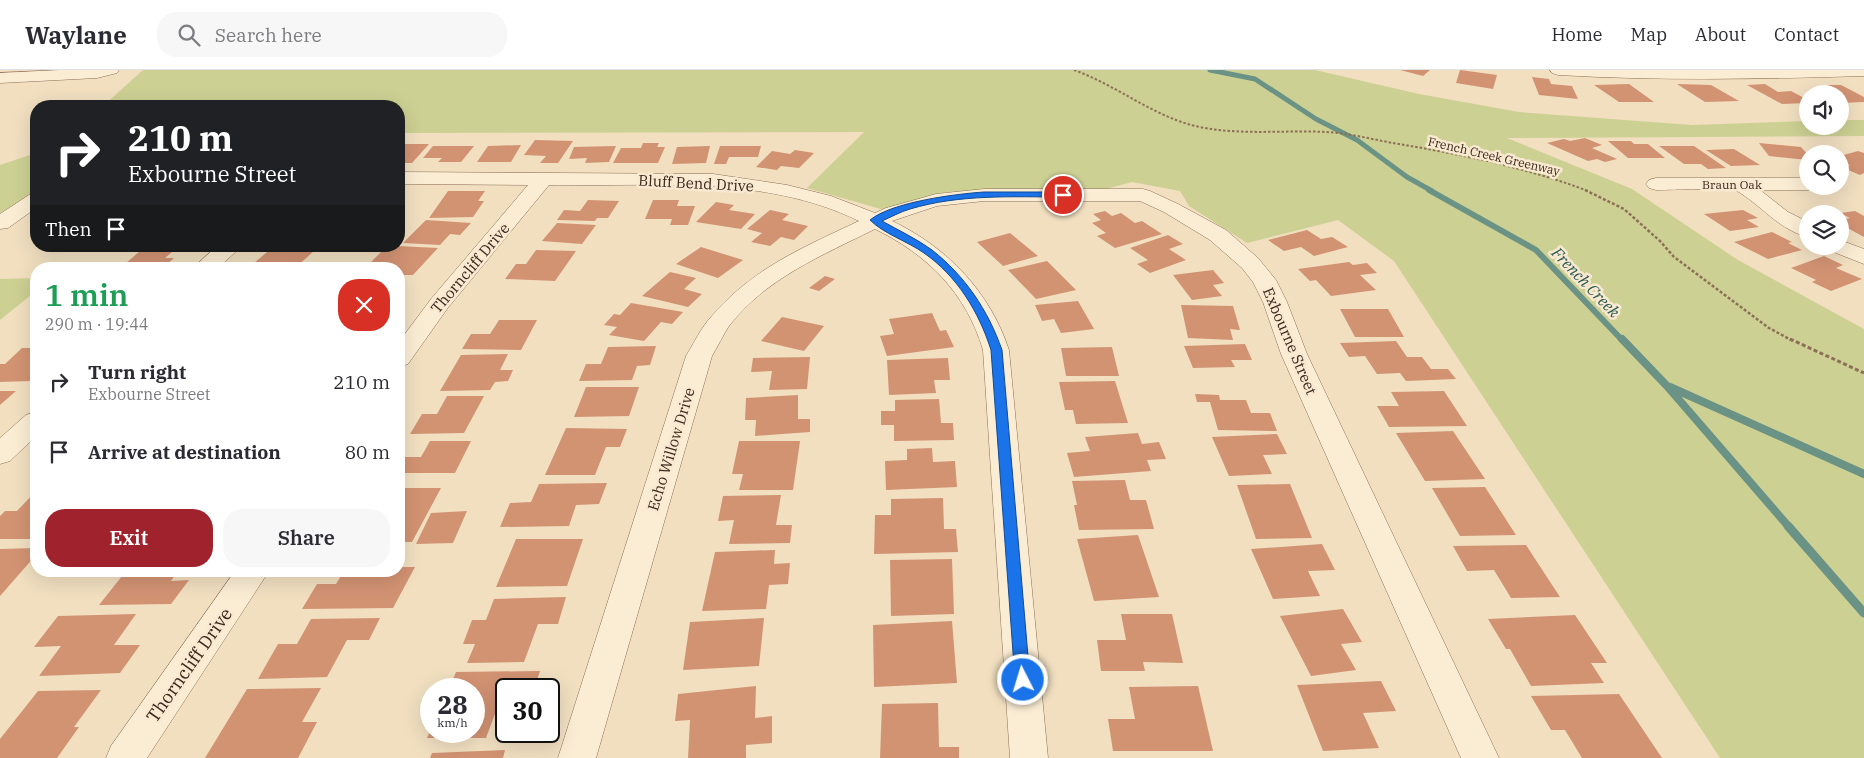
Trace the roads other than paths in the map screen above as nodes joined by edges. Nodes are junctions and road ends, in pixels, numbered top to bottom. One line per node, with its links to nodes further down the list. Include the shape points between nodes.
1 (111, 70): 5 (street)
2 (1558, 70): 4 (street)
3 (1864, 71): 4 (street)
4 (1749, 72)
5 (43, 73): 6 (street)
6 (0, 78)
7 (405, 178): 8 (street, Bluff Bend Drive)
8 (544, 179): 13 (street, Bluff Bend Drive, via 710,180 751,184 834,203); 20 (street, Thorncliff Drive, via 439,304)
9 (1656, 184): 10 (street, Braun Oak)
10 (1740, 184): 11 (street, Braun Oak); 15 (street)
11 (1799, 184)
12 (30, 203): 14 (street)
13 (875, 220): 25 (street, Echo Willow Drive, via 767,277 733,308 708,339 699,356); 26 (street, Bluff Bend Drive, via 928,251 949,270 978,305 996,350); 27 (street, Exbourne Street, via 921,203 968,196 1143,195 1218,235 1235,249 1264,280 1275,302 1294,354)
14 (0, 222)
15 (1799, 226)
16 (1849, 250): 18 (street)
17 (224, 252): 19 (street)
18 (1864, 257)
19 (212, 262)
20 (405, 352)
21 (30, 426): 22 (street)
22 (0, 454)
23 (249, 577): 24 (street, Thorncliff Drive)
24 (125, 758)
25 (577, 758)
26 (1029, 758)
27 (1480, 758)

